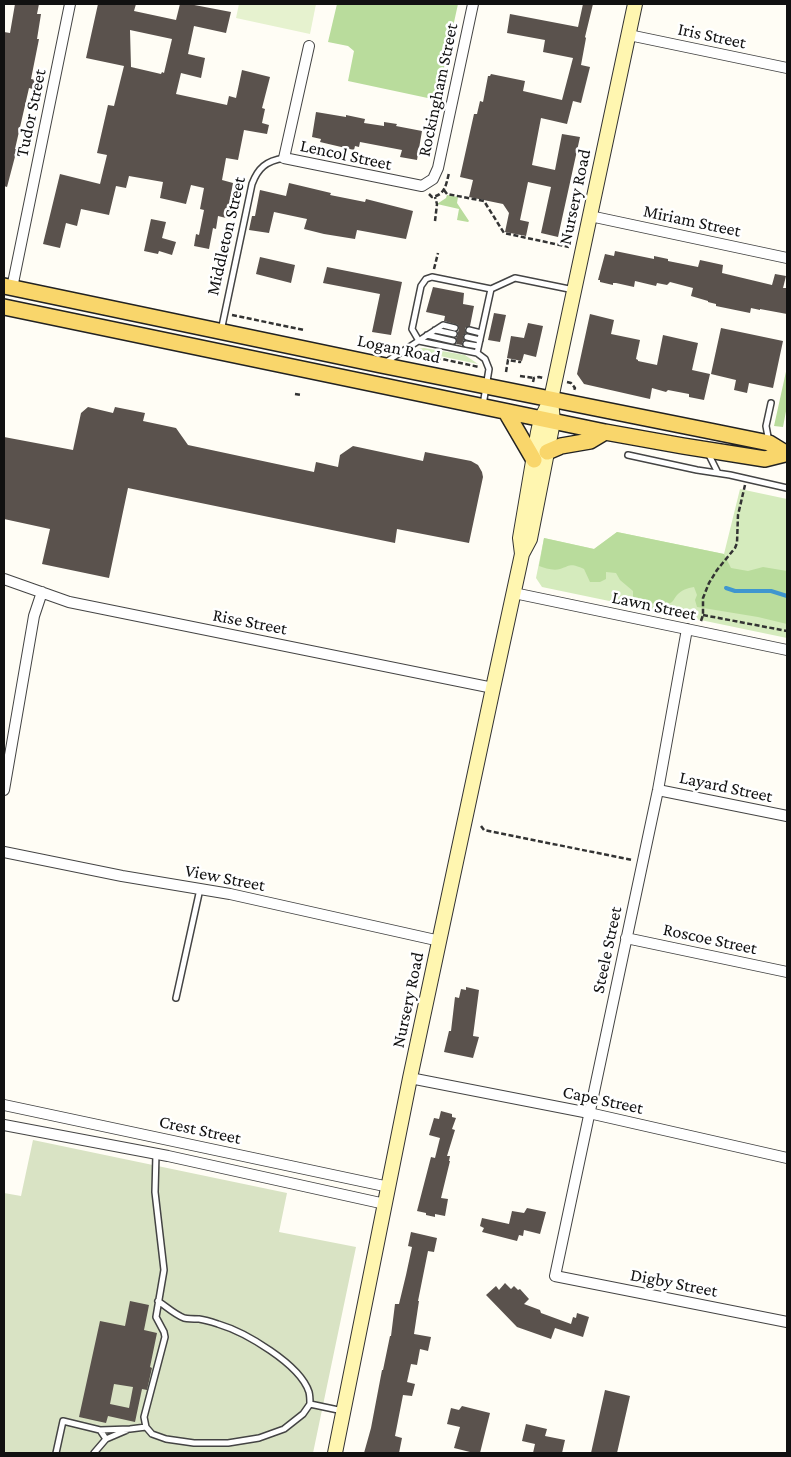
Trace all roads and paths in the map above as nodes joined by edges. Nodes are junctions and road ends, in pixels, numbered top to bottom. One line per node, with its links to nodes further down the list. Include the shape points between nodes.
1 (70, 4): 17 (street, Tudor Street)
2 (473, 4): 8 (street, Rockingham Street, via 438,168)
3 (635, 4): 4 (main road, Nursery Road)
4 (629, 35): 6 (street, Iris Street); 11 (main road, Nursery Road)
5 (309, 46): 7 (street)
6 (787, 68)
7 (284, 158): 8 (street, Lencol Street, via 413,186); 26 (lane, Middleton Street, via 256,172)
8 (430, 182)
9 (444, 190): 13 (path, via 447,194 484,202 504,233)
10 (435, 197): 12 (path)
11 (590, 216): 15 (street, Miriam Street); 19 (main road, Nursery Road)
12 (435, 221)
13 (569, 247)
14 (438, 253): 16 (path)
15 (787, 258)
16 (434, 269)
17 (8, 287): 26 (main road, Logan Road)
18 (491, 290): 19 (lane, via 515,278); 27 (lane); 32 (lane, via 432,277 426,279 421,286 412,329)
19 (574, 290): 51 (main road, Nursery Road)
20 (4, 307): 53 (main road, Logan Road)
21 (228, 314): 23 (path)
22 (456, 328): 24 (lane, via 443,325)
23 (304, 330)
24 (435, 330): 28 (lane); 29 (lane)
25 (469, 330): 27 (lane)
26 (221, 332): 39 (main road, Logan Road)
27 (481, 333): 31 (lane)
28 (454, 334)
29 (427, 335): 32 (lane); 33 (lane)
30 (467, 337): 31 (lane)
31 (480, 340): 35 (lane)
32 (419, 341): 36 (lane); 37 (lane)
33 (453, 341)
34 (466, 344): 35 (lane)
35 (478, 346): 37 (lane)
36 (403, 351): 39 (lane); 40 (path)
37 (477, 353): 47 (lane, via 488,364)
38 (520, 361): 41 (path, via 508,360)
39 (381, 365): 47 (main road, Logan Road)
40 (479, 367)
41 (506, 372)
42 (520, 376): 43 (path)
43 (534, 378): 44 (path); 46 (path)
44 (543, 378)
45 (567, 382): 48 (path, via 575,388)
46 (533, 383)
47 (486, 386): 51 (main road, Logan Road); 53 (lane)
48 (574, 391)
49 (295, 394): 50 (path)
50 (301, 395)
51 (551, 399): 55 (main road, Nursery Road); 57 (main road, Logan Road)
52 (771, 403): 57 (lane, via 766,426)
53 (482, 407): 54 (main road, Logan Road)
54 (506, 412): 55 (main road, Logan Road); 62 (main road)
55 (547, 420): 56 (main road, Logan Road); 59 (main road, Nursery Road); 62 (main road, Nursery Road)
56 (605, 432): 58 (main road, Logan Road); 59 (main road, via 590,441)
57 (769, 443): 60 (main road, Logan Road)
58 (707, 450): 60 (main road, Logan Road, via 765,459); 63 (lane)
59 (547, 452): 66 (main road, Nursery Road, via 530,539)
60 (786, 454)
61 (628, 455): 63 (lane)
62 (534, 460): 66 (main road, Nursery Road, via 520,538)
63 (718, 473): 64 (lane)
64 (746, 478): 65 (lane); 70 (path, via 738,514 737,543 708,583 703,598)
65 (787, 488)
66 (522, 554): 69 (main road, Nursery Road)
67 (4, 579): 68 (street, Rise Street)
68 (42, 592): 75 (street, Rise Street, via 69,602); 76 (street, via 34,616)
69 (514, 593): 71 (street, Lawn Street); 75 (main road, Nursery Road)
70 (703, 615): 72 (path); 73 (path)
71 (687, 630): 73 (street, Lawn Street); 77 (street, Steele Street)
72 (787, 631)
73 (698, 632): 74 (street, Lawn Street)
74 (787, 650)
75 (492, 688): 84 (main road, Nursery Road)
76 (4, 790)
77 (658, 790): 78 (street, Layard Street); 81 (street, Steele Street)
78 (787, 816)
79 (481, 826): 81 (path, via 484,830)
80 (4, 852): 82 (street, View Street)
81 (642, 862): 83 (street, Steele Street)
82 (200, 889): 84 (street, View Street); 86 (lane)
83 (626, 938): 85 (street, Roscoe Street); 89 (street, Steele Street)
84 (440, 941): 87 (main road, Nursery Road)
85 (787, 972)
86 (176, 998)
87 (410, 1078): 89 (street, Cape Street); 93 (main road, Nursery Road)
88 (4, 1105): 93 (street, Crest Street)
89 (589, 1113): 92 (street, Cape Street); 95 (street, Steele Street)
90 (4, 1125): 91 (street, Crest Street)
91 (156, 1154): 94 (street, Crest Street); 96 (lane, via 155,1192 164,1270)
92 (787, 1158)
93 (389, 1187): 94 (main road, Nursery Road)
94 (385, 1204): 99 (main road, Nursery Road)
95 (555, 1276): 97 (street, Digby Street)
96 (158, 1301): 98 (lane, via 173,1313 219,1324 250,1337 289,1365 308,1391); 100 (lane, via 156,1317 165,1337 144,1417)
97 (787, 1322)
98 (310, 1404): 99 (lane); 100 (lane, via 284,1429 259,1438 228,1443 166,1439 152,1434)
99 (343, 1412): 106 (main road, Nursery Road)
100 (146, 1427): 101 (lane)
101 (130, 1429): 102 (lane); 103 (lane)
102 (100, 1430): 103 (lane); 104 (lane, via 63,1421)
103 (106, 1439): 105 (lane)
104 (56, 1453)
105 (94, 1453)
106 (334, 1453)

